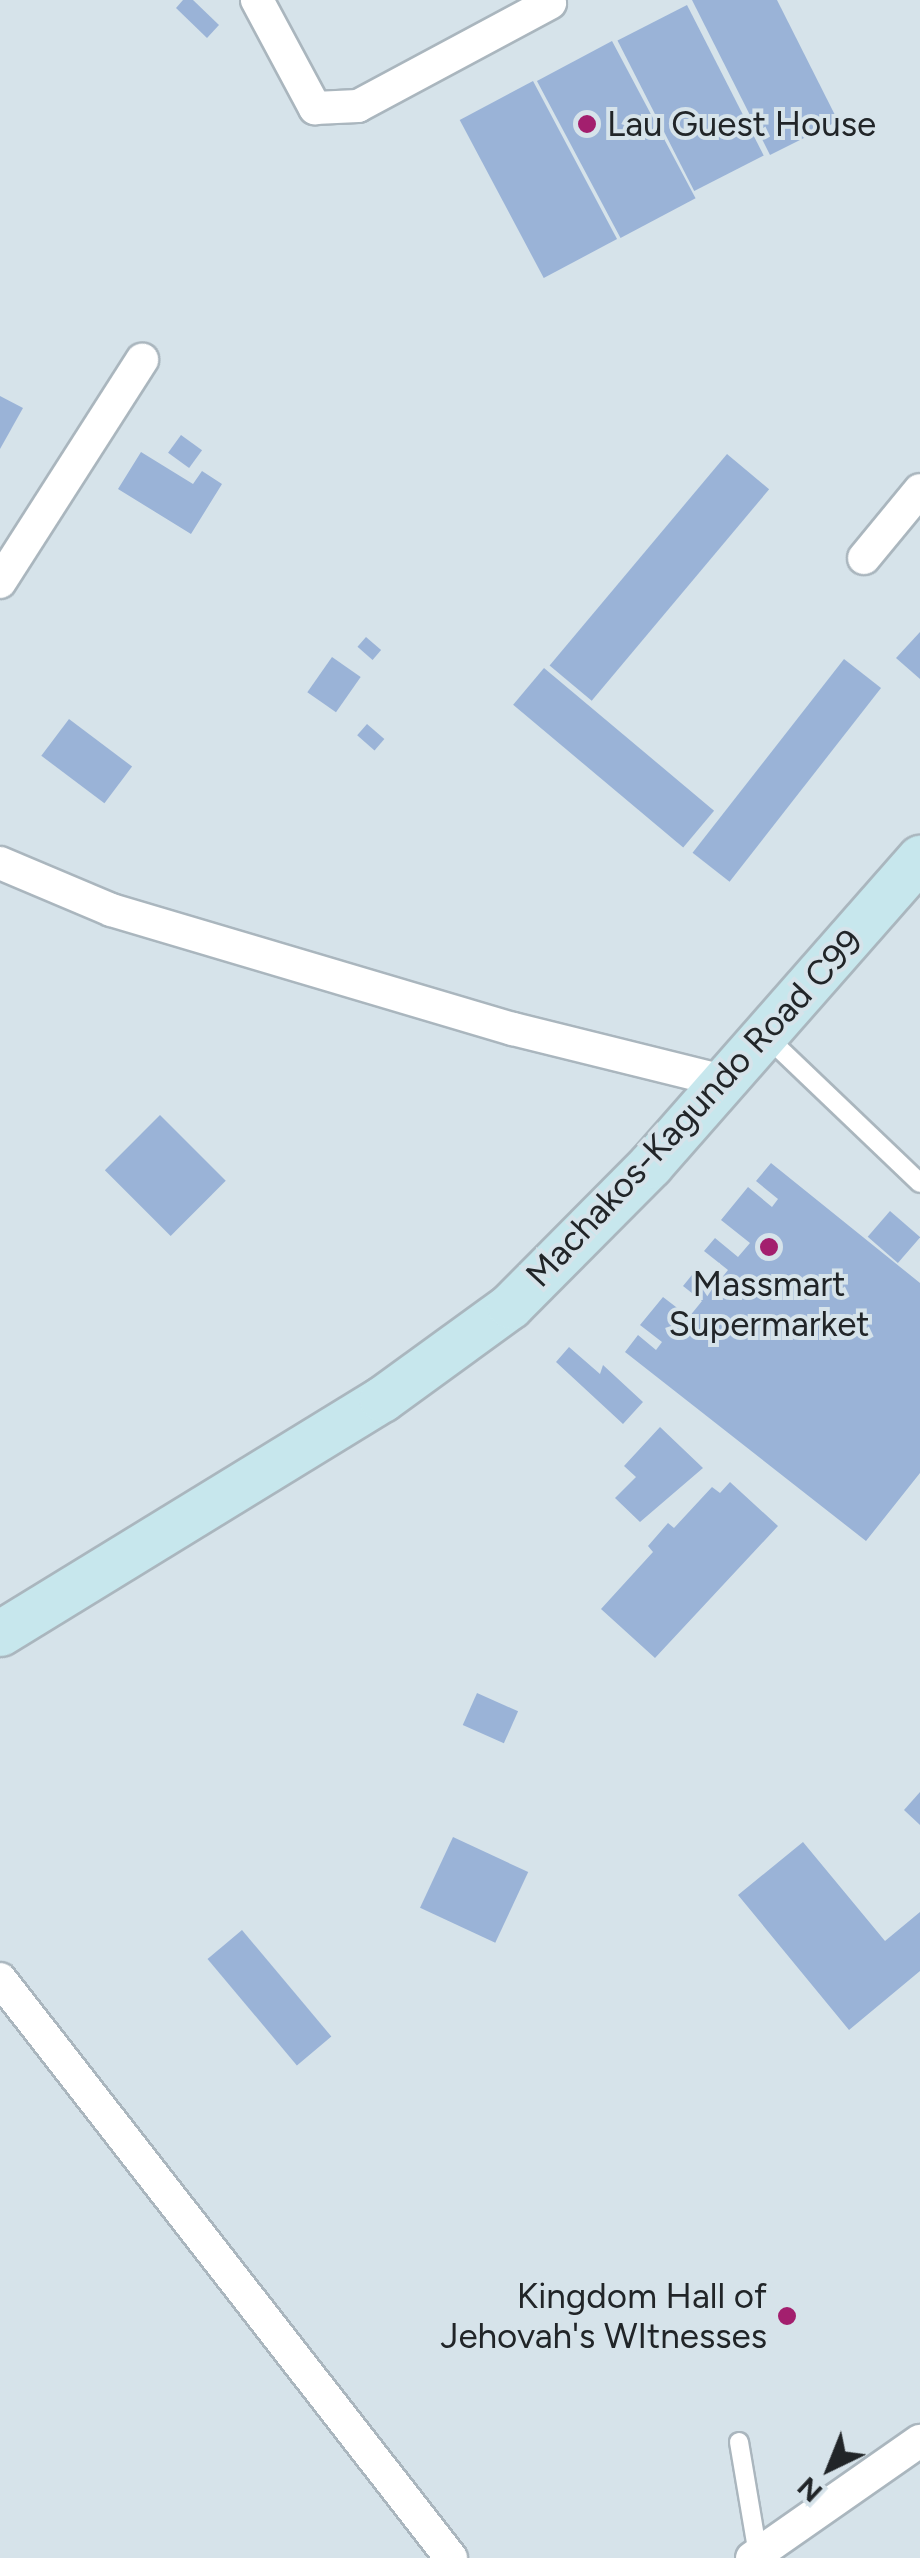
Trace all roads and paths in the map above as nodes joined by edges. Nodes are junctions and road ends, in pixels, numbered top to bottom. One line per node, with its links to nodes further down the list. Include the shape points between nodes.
1 (257, 0): 2 (street, via 316,108 358,106)
2 (552, 1)
3 (142, 360): 6 (street)
4 (920, 490): 5 (street)
5 (864, 558)
6 (0, 582)
7 (920, 858): 9 (main road, Machakos-Kagundo Road C99)
8 (0, 862): 10 (street, via 111,910 513,1028)
9 (764, 1034): 10 (main road, Machakos-Kagundo Road C99); 11 (lane)
10 (724, 1081): 12 (main road, Machakos-Kagundo Road C99, via 510,1306 382,1399)
11 (920, 1183)
12 (0, 1633)
13 (0, 1979): 17 (street)
14 (920, 2441): 16 (street)
15 (739, 2442): 16 (lane)
16 (755, 2556)
17 (452, 2558)

